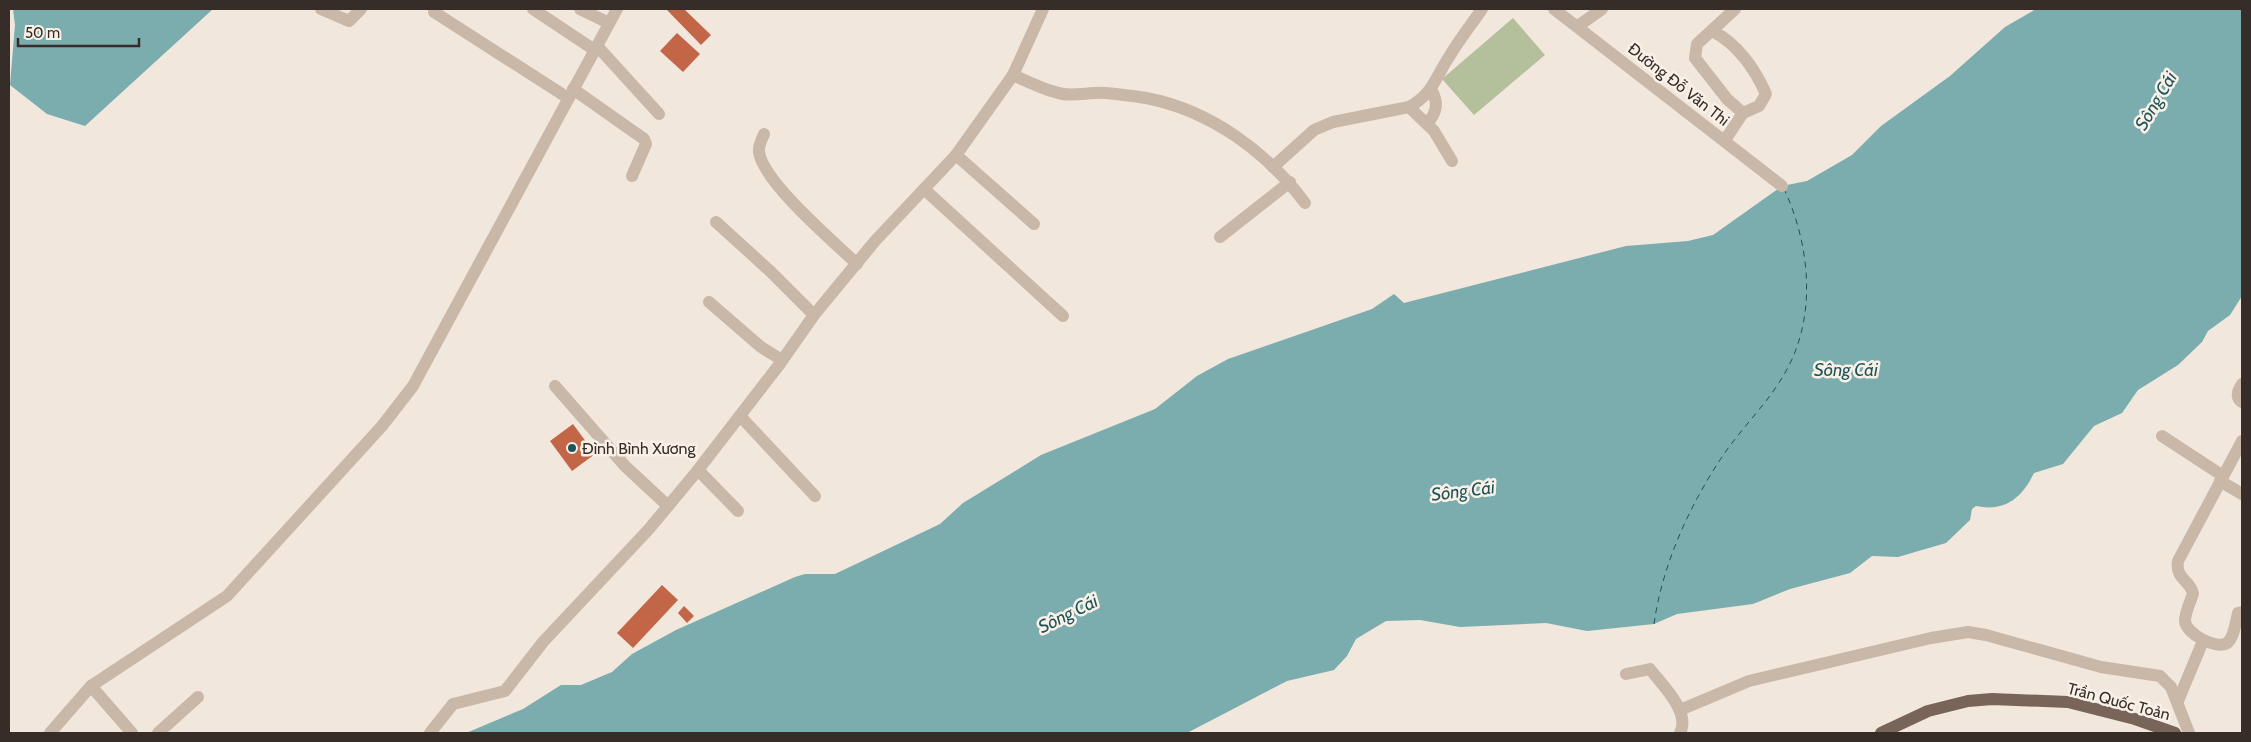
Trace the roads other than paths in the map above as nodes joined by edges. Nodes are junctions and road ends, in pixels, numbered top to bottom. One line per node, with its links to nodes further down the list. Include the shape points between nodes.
1 (320, 9): 2 (street, via 349,21)
2 (362, 9)
3 (533, 9): 15 (street)
4 (580, 9): 12 (street)
5 (618, 9): 12 (street)
6 (1043, 9): 16 (street)
7 (1482, 9): 17 (street, via 1449,56)
8 (1554, 9): 13 (street, Đường Đỗ Văn Thi)
9 (1602, 9): 13 (street)
10 (1735, 9): 14 (street)
11 (434, 12): 18 (street)
12 (609, 23): 15 (street)
13 (1578, 26): 24 (street, Đường Đỗ Văn Thi)
14 (1712, 31): 20 (street, via 1697,44 1695,58); 20 (street, via 1724,36 1757,73 1766,94 1759,106)
15 (597, 49): 18 (street); 21 (street)
16 (1013, 75): 25 (street); 27 (street, via 1064,94 1105,93 1178,106 1222,127)
17 (1432, 89): 19 (street); 22 (street, via 1436,97 1436,111)
18 (571, 93): 28 (street, via 644,139 646,144); 56 (street, via 413,386 382,426 227,596)
19 (1408, 107): 22 (street); 27 (street, via 1333,122 1314,130)
20 (1743, 113): 24 (street)
21 (659, 114)
22 (1427, 124): 26 (street)
23 (764, 134): 36 (street, via 760,156 779,188)
24 (1725, 140): 30 (street, Đường Đỗ Văn Thi)
25 (956, 156): 31 (street); 34 (street)
26 (1452, 161)
27 (1273, 167): 29 (street)
28 (632, 176)
29 (1290, 182): 32 (street); 35 (street)
30 (1782, 186)
31 (924, 189): 36 (street); 39 (street)
32 (1305, 203)
33 (716, 222): 38 (street)
34 (1034, 224)
35 (1220, 237)
36 (857, 264): 38 (street)
37 (709, 302): 40 (street, via 761,347)
38 (814, 316): 40 (street)
39 (1063, 316)
40 (782, 360): 44 (street)
41 (2242, 384): 43 (street, via 2238,390)
42 (555, 386): 51 (street, via 624,466)
43 (2242, 402)
44 (740, 416): 47 (street); 50 (street)
45 (2162, 436): 48 (street)
46 (2242, 441): 48 (street)
47 (698, 470): 51 (street); 52 (street)
48 (2222, 479): 49 (street); 54 (street, via 2177,568 2193,594 2185,622 2188,629)
49 (2242, 494)
50 (815, 496)
51 (668, 506): 63 (street, via 543,642 511,686 498,694 453,704)
52 (738, 511)
53 (2242, 612): 54 (street, via 2238,613 2226,644)
54 (2203, 640): 58 (street)
55 (1626, 674): 59 (street, via 1650,669)
56 (91, 686): 60 (street); 61 (street)
57 (198, 697): 62 (street)
58 (2178, 701): 59 (street, via 2160,676 2101,667 1968,632 1749,681); 67 (street)
59 (1680, 710): 64 (street)
60 (50, 733)
61 (132, 733)
62 (158, 733)
63 (430, 733)
64 (1680, 733)
65 (1881, 733): 66 (main road, Trần Quốc Toản, via 1928,711 1992,699 2068,702)
66 (2176, 733)
67 (2189, 733)

